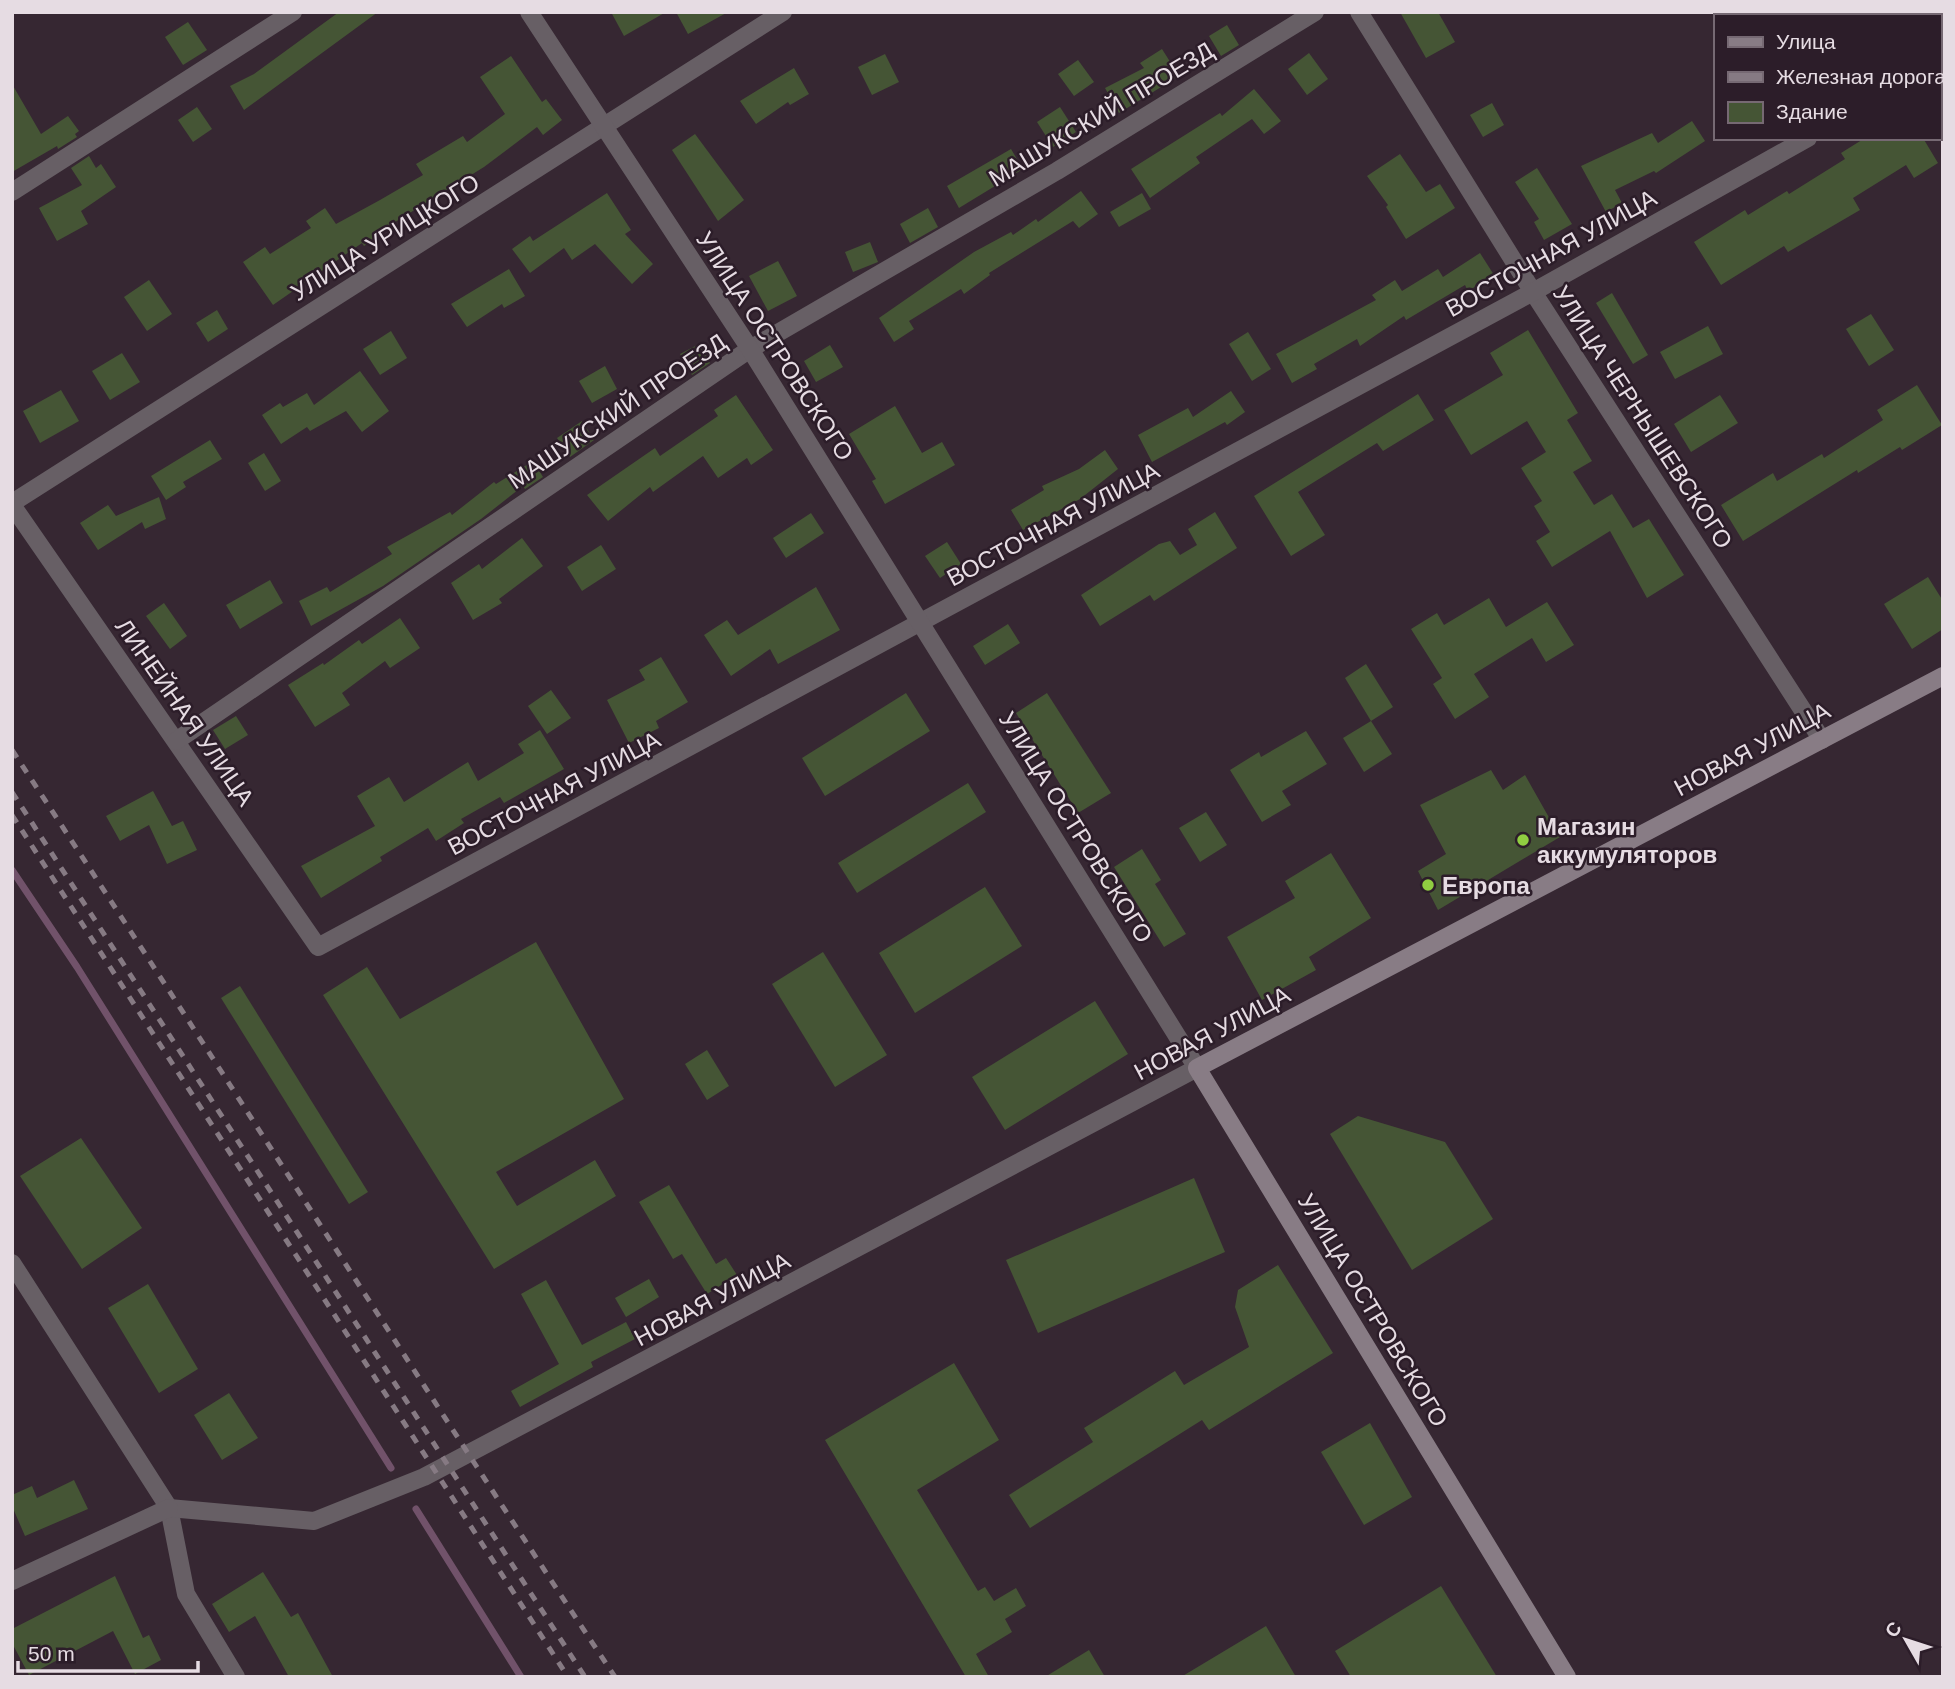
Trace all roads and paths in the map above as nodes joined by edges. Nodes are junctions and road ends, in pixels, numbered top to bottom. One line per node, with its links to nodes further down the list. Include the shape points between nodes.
1 (293, 12): 8 (street)
2 (529, 12): 6 (street, УЛИЦА ОСТРОВСКОГО)
3 (783, 12): 6 (street, УЛИЦА УРИЦКОГО)
4 (1315, 12): 10 (street, МАШУКСКИЙ ПРОЕЗД, via 1057,171)
5 (1359, 12): 9 (street, УЛИЦА ЧЕРНЫШЕВСКОГО)
6 (604, 127): 10 (street, УЛИЦА ОСТРОВСКОГО); 11 (street, УЛИЦА УРИЦКОГО)
7 (1804, 140): 9 (street, ВОСТОЧНАЯ УЛИЦА)
8 (12, 192)
9 (1533, 292): 12 (street, ВОСТОЧНАЯ УЛИЦА); 14 (street, УЛИЦА ЧЕРНЫШЕВСКОГО)
10 (750, 349): 12 (street, УЛИЦА ОСТРОВСКОГО); 15 (street, МАШУКСКИЙ ПРОЕЗД)
11 (12, 504): 15 (street, ЛИНЕЙНАЯ УЛИЦА)
12 (921, 624): 16 (street, ВОСТОЧНАЯ УЛИЦА); 17 (street, УЛИЦА ОСТРОВСКОГО)
13 (1943, 676): 14 (street, НОВАЯ УЛИЦА)
14 (1822, 740): 17 (street, НОВАЯ УЛИЦА)
15 (176, 741): 16 (street, ЛИНЕЙНАЯ УЛИЦА)
16 (318, 947)
17 (1197, 1068): 19 (street, НОВАЯ УЛИЦА, via 424,1477 314,1521); 22 (street, УЛИЦА ОСТРОВСКОГО)
18 (12, 1263): 19 (street)
19 (169, 1508): 20 (street); 21 (street, via 186,1594)
20 (12, 1581)
21 (236, 1677)
22 (1567, 1677)

